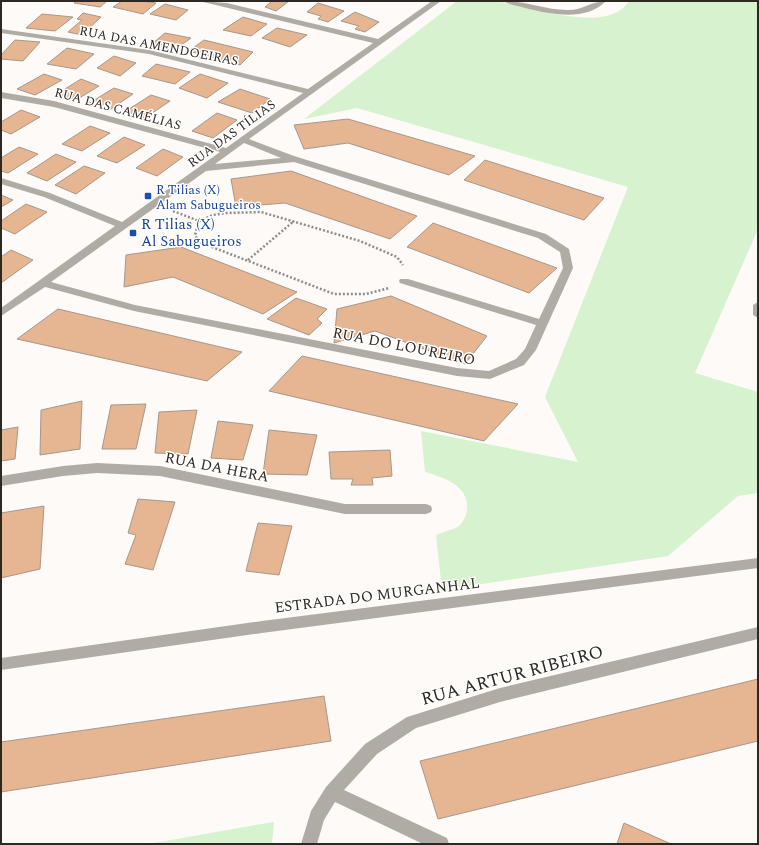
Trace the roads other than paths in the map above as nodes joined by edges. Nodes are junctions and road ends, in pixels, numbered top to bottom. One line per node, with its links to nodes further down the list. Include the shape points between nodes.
1 (203, 1): 6 (street)
2 (437, 1): 6 (street, RUA DAS TÍLIAS)
3 (508, 1): 4 (street, via 546,10 573,12 585,10)
4 (602, 1)
5 (1, 31): 7 (street, RUA DAS AMENDOEIRAS, via 150,52 222,68)
6 (379, 42): 7 (street, RUA DAS TÍLIAS)
7 (309, 92): 9 (street, RUA DAS TÍLIAS)
8 (1, 95): 10 (street, RUA DAS CAMÉLIAS, via 54,104)
9 (243, 140): 10 (street, RUA DAS TÍLIAS); 11 (street, RUA DO LOUREIRO)
10 (228, 151): 12 (street, RUA DAS TÍLIAS)
11 (294, 159): 12 (street, RUA DO LOUREIRO); 20 (street, RUA DO LOUREIRO, via 527,232 556,244 565,251 568,268)
12 (204, 168): 14 (street, RUA DAS TÍLIAS)
13 (1, 181): 14 (street, via 46,195)
14 (123, 226): 16 (street, RUA DAS TÍLIAS)
15 (404, 281): 20 (street)
16 (43, 283): 18 (street, RUA DAS TÍLIAS); 20 (street, RUA DO LOUREIRO, via 134,308 475,375 490,375 520,362 530,350)
17 (758, 305): 19 (street)
18 (3, 309)
19 (758, 315)
20 (542, 323)
21 (1, 481): 22 (street, RUA DA HERA, via 97,468 160,471 345,509)
22 (426, 508)
23 (758, 562): 25 (street, ESTRADA DO MURGANHAL)
24 (758, 633): 26 (street, RUA ARTUR RIBEIRO, via 500,695 412,722 371,749)
25 (1, 664)
26 (332, 792): 27 (street, RUA ARTUR RIBEIRO, via 317,817); 28 (street)
27 (309, 844)
28 (441, 844)

